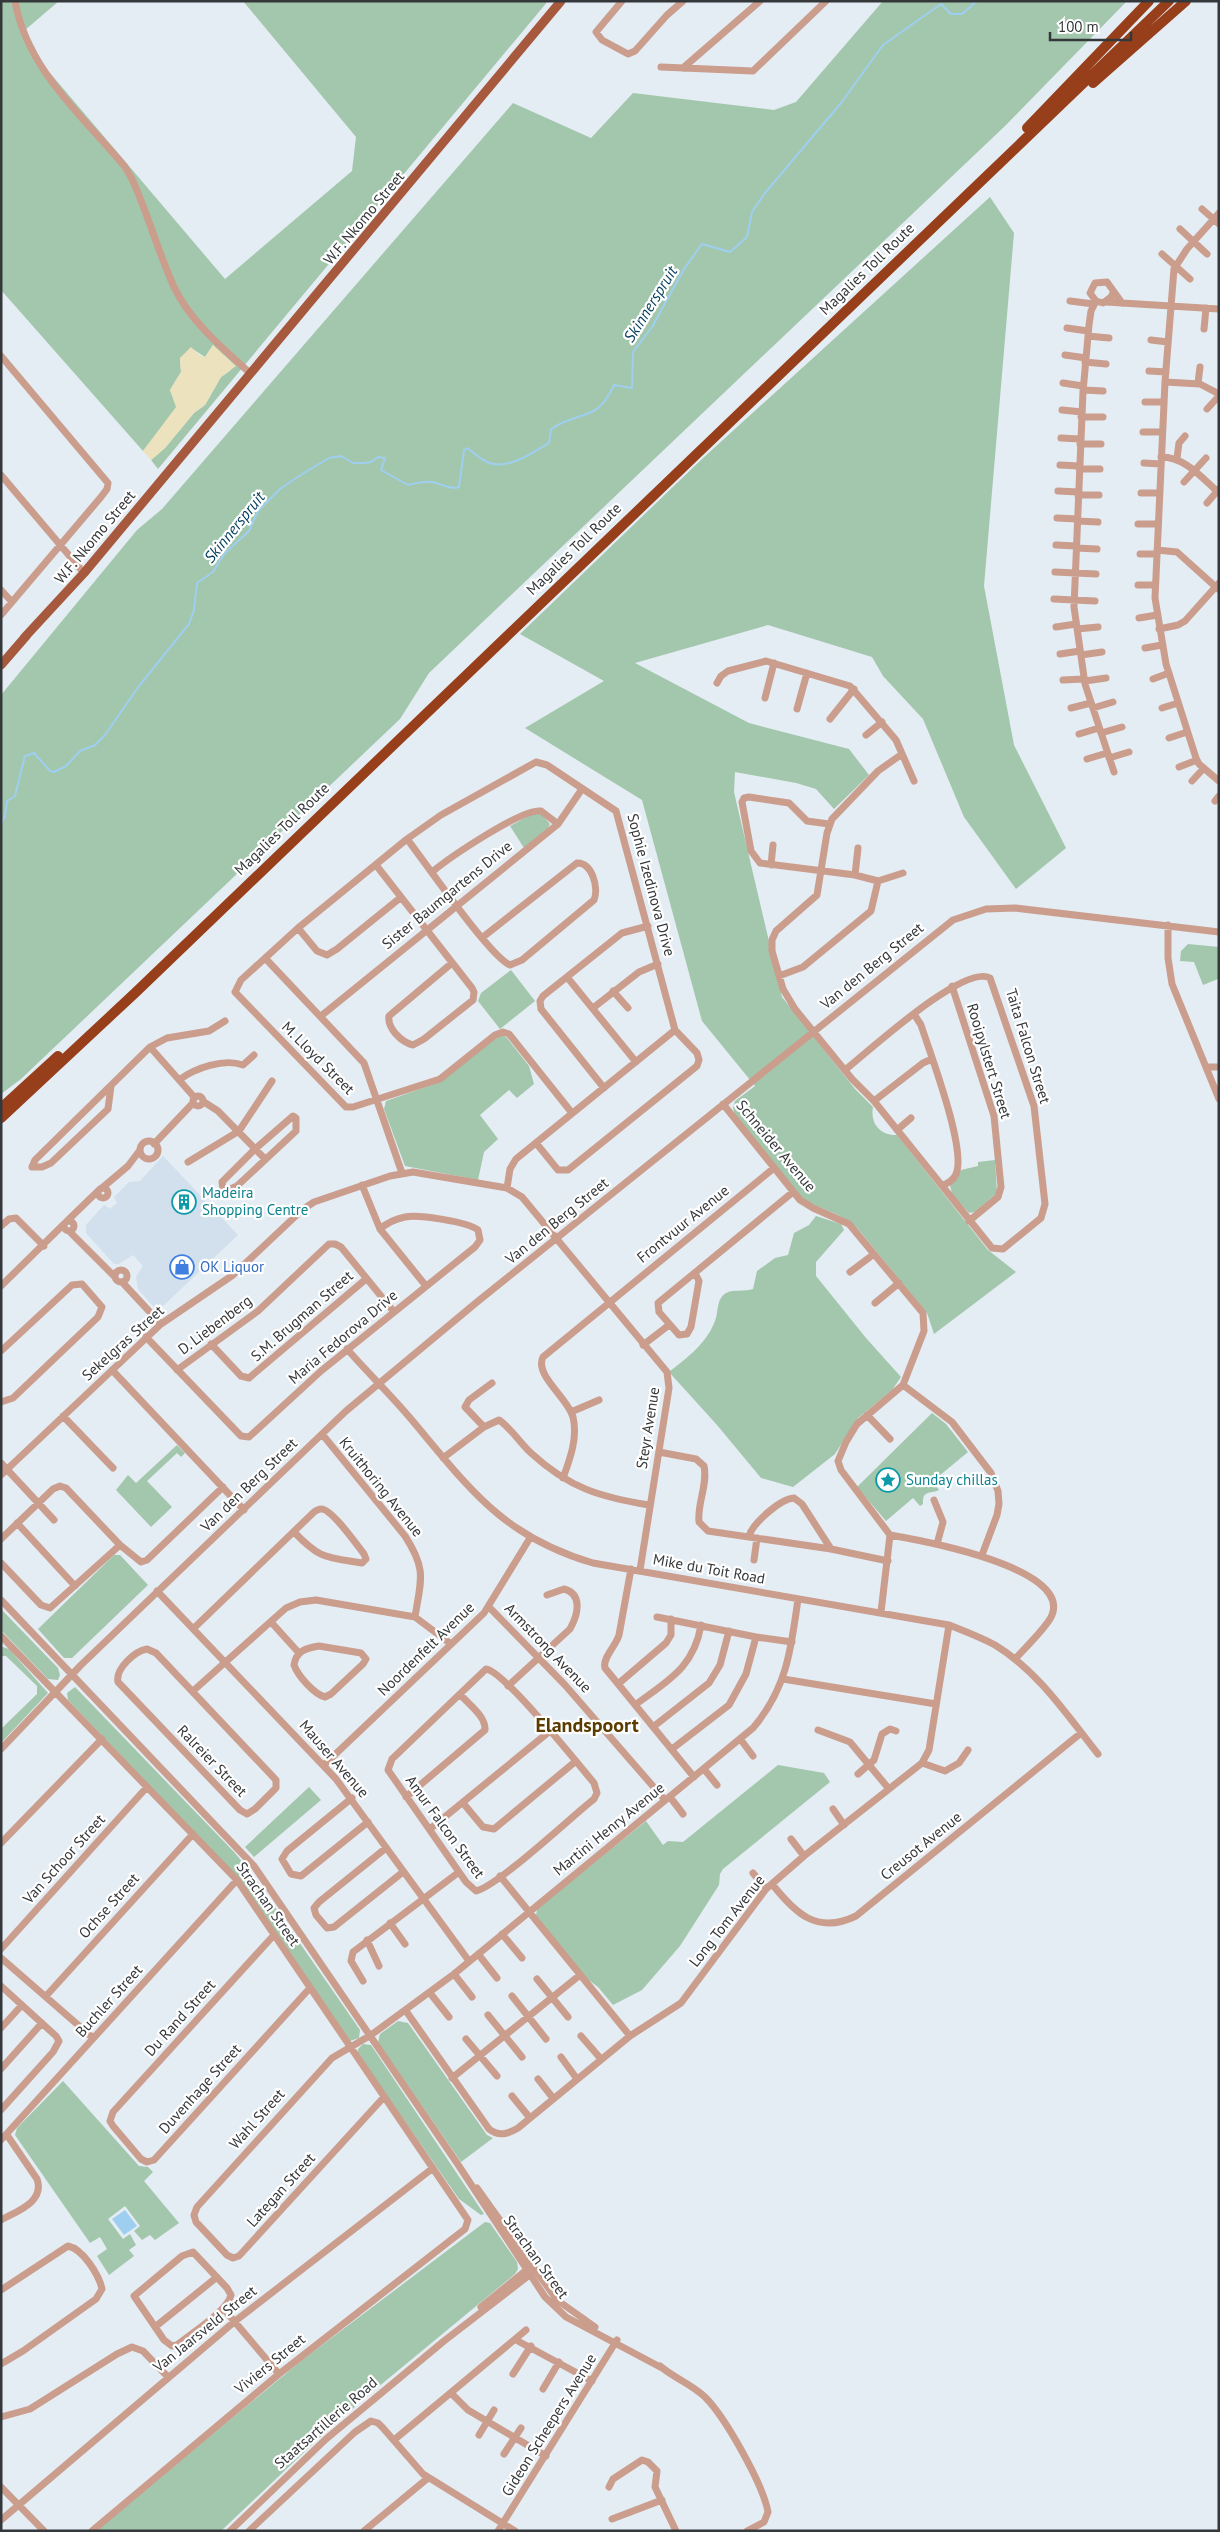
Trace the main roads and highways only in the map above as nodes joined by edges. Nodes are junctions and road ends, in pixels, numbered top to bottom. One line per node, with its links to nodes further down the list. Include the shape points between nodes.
1 (561, 1): 7 (main road, W.F. Nkomo Street, via 332,277)
2 (1149, 1): 6 (highway)
3 (1161, 1): 6 (highway, Magalies Toll Route)
4 (1169, 1): 6 (highway, Magalies Toll Route)
5 (1186, 1): 6 (highway)
6 (982, 176): 8 (highway, Magalies Toll Route, via 132,987); 9 (highway, Magalies Toll Route, via 135,993)
7 (1, 665)
8 (1, 1108)
9 (1, 1118)

